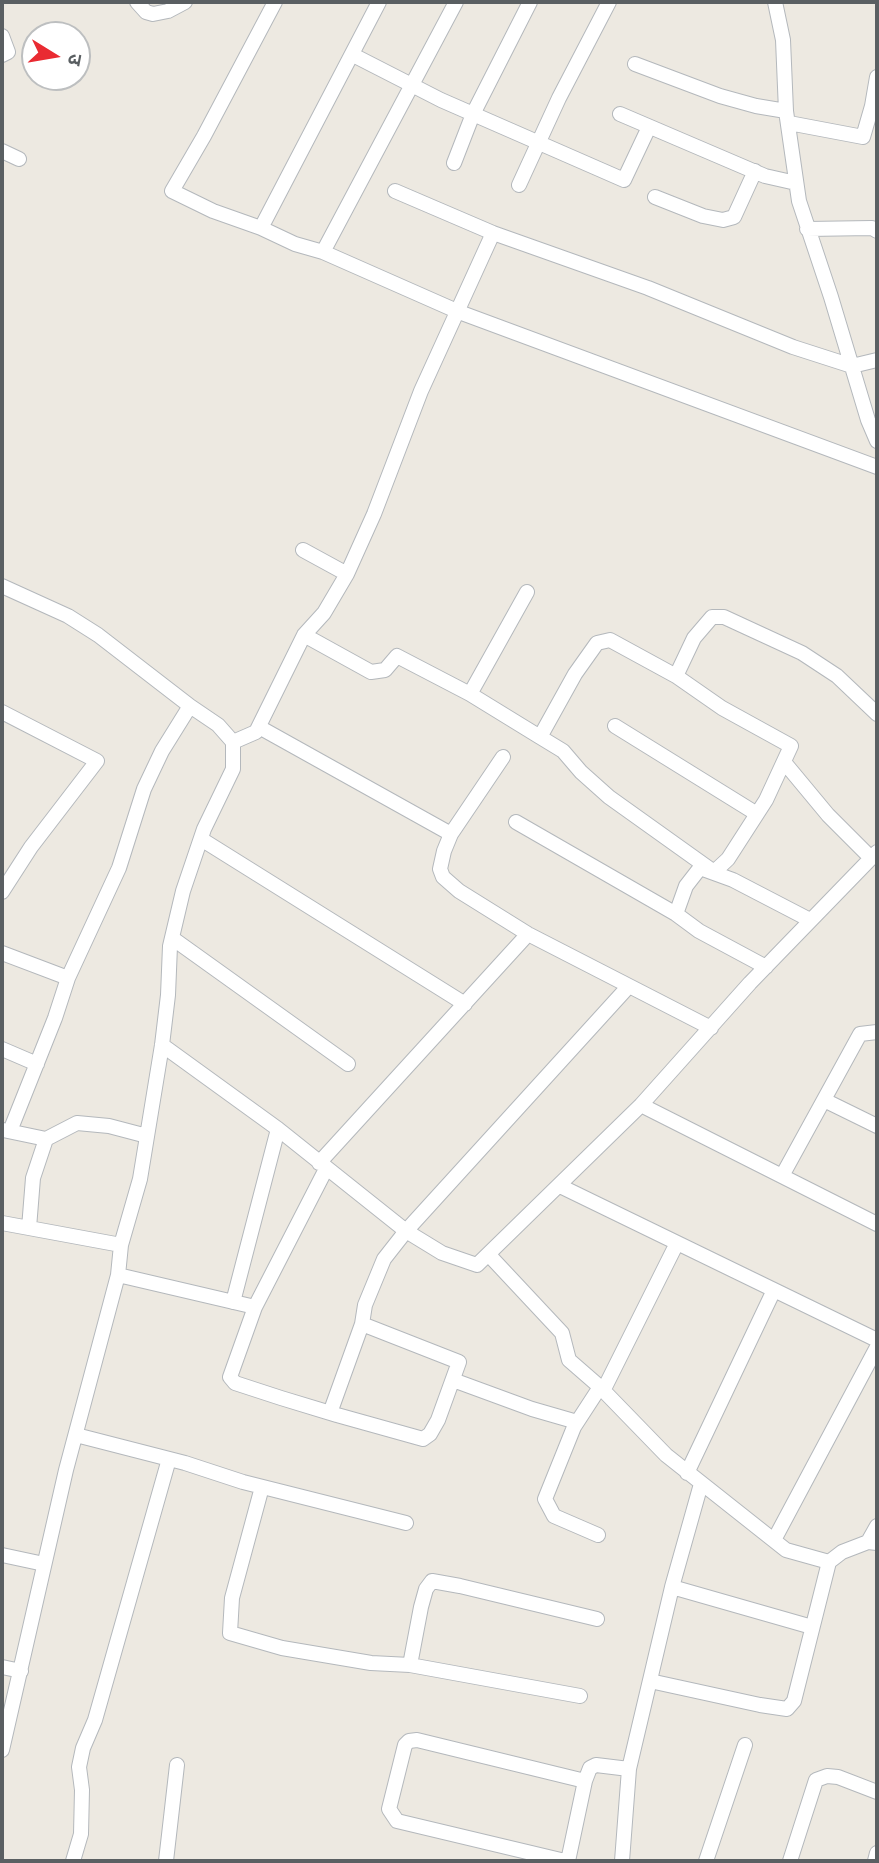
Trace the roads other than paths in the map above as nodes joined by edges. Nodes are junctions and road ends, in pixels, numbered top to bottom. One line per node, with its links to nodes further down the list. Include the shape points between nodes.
1 (138, 2): 2 (street, via 153,14)
2 (186, 2)
3 (275, 2): 29 (street, via 172,191)
4 (379, 2): 11 (street)
5 (456, 2): 14 (street)
6 (530, 2): 16 (street)
7 (609, 2): 20 (street)
8 (775, 2): 18 (street, via 783,40)
9 (2, 36): 10 (street, via 8,52)
10 (2, 55)
11 (352, 55): 14 (street); 29 (street)
12 (635, 64): 18 (street)
13 (877, 77): 15 (street)
14 (413, 85): 16 (street); 33 (street)
15 (875, 107): 18 (street, via 863,137)
16 (474, 114): 20 (street); 23 (street)
17 (620, 114): 19 (street)
18 (787, 117): 25 (street)
19 (649, 127): 20 (street, via 624,180); 24 (street)
20 (539, 142): 26 (street)
21 (2, 151): 22 (street)
22 (19, 159)
23 (454, 163)
24 (755, 171): 25 (street); 28 (street, via 734,217 723,220)
25 (796, 183): 30 (street)
26 (519, 186)
27 (395, 191): 32 (street)
28 (655, 197)
29 (261, 228): 33 (street)
30 (807, 229): 31 (street); 36 (street)
31 (877, 230)
32 (493, 233): 34 (street); 36 (street)
33 (323, 252): 34 (street)
34 (459, 312): 38 (street); 40 (street, via 421,391)
35 (877, 360): 36 (street)
36 (852, 366): 37 (street)
37 (877, 440)
38 (877, 467)
39 (303, 550): 40 (street)
40 (348, 574): 43 (street)
41 (2, 586): 46 (street, via 98,635)
42 (527, 592): 45 (street)
43 (304, 635): 45 (street, via 371,671 386,670 397,656); 50 (street)
44 (676, 676): 48 (street, via 694,638 712,617 724,617 803,653 837,676); 51 (street, via 610,640 597,643); 54 (street, via 790,746)
45 (470, 694): 51 (street)
46 (190, 706): 52 (street); 68 (street, via 144,789 119,868)
47 (2, 712): 61 (street, via 97,761)
48 (877, 714)
49 (615, 726): 55 (street)
50 (259, 727): 52 (street); 57 (street)
51 (540, 737): 60 (street, via 563,751 609,797)
52 (233, 742): 58 (street, via 233,769)
53 (503, 757): 57 (street)
54 (784, 762): 55 (street); 59 (street, via 828,815)
55 (757, 814): 60 (street, via 728,859)
56 (516, 822): 62 (street)
57 (451, 834): 64 (street, via 440,869 443,877)
58 (201, 839): 65 (street); 70 (street)
59 (874, 855): 63 (street)
60 (714, 872): 62 (street, via 700,868 686,886); 63 (street)
61 (2, 892)
62 (676, 914): 67 (street, via 699,932)
63 (810, 920): 67 (street)
64 (528, 934): 69 (street); 70 (street)
65 (172, 938): 73 (street); 76 (street)
66 (2, 953): 68 (street)
67 (766, 967): 71 (street)
68 (68, 978): 75 (street)
69 (628, 987): 71 (street); 90 (street)
70 (465, 1004): 84 (street)
71 (711, 1028): 78 (street)
72 (877, 1032): 77 (street, via 860,1034)
73 (162, 1045): 80 (street); 82 (street)
74 (2, 1049): 75 (street)
75 (37, 1064): 81 (street)
76 (348, 1064)
77 (824, 1100): 79 (street); 85 (street)
78 (641, 1105): 85 (street); 86 (street)
79 (877, 1126)
80 (278, 1129): 84 (street); 96 (street)
81 (6, 1130): 83 (street)
82 (147, 1136): 83 (street, via 77,1123); 92 (street)
83 (46, 1139): 89 (street, via 33,1178)
84 (323, 1166): 90 (street); 97 (street)
85 (782, 1176): 88 (street)
86 (560, 1186): 91 (street); 93 (street)
87 (2, 1223): 89 (street)
88 (877, 1224)
89 (29, 1228): 92 (street)
90 (406, 1231): 93 (street, via 442,1253 477,1265); 98 (street, via 384,1259)
91 (677, 1243): 95 (street); 102 (street)
92 (121, 1245): 94 (street)
93 (489, 1255): 102 (street, via 562,1333 569,1360)
94 (118, 1275): 96 (street); 105 (street)
95 (774, 1290): 99 (street); 107 (street)
96 (233, 1302): 97 (street)
97 (255, 1307): 103 (street, via 230,1377)
98 (362, 1324): 101 (street, via 459,1362); 103 (street)
99 (877, 1340)
100 (877, 1347): 113 (street)
101 (453, 1380): 103 (street, via 438,1420 423,1439); 104 (street)
102 (601, 1389): 104 (street); 107 (street)
103 (330, 1413)
104 (577, 1422): 112 (street, via 545,1499 554,1516)
105 (76, 1435): 106 (street); 117 (street)
106 (169, 1459): 109 (street); 133 (street, via 83,1748 79,1767 81,1834)
107 (687, 1473): 108 (street)
108 (701, 1484): 113 (street); 118 (street)
109 (262, 1487): 110 (street); 121 (street, via 232,1598 230,1633 282,1648 371,1663)
110 (406, 1523)
111 (877, 1526): 114 (street)
112 (598, 1535)
113 (774, 1540): 116 (street, via 786,1550)
114 (873, 1543): 116 (street, via 842,1552)
115 (2, 1555): 117 (street)
116 (829, 1562): 120 (street)
117 (44, 1564): 123 (street)
118 (672, 1587): 120 (street); 124 (street)
119 (597, 1619): 121 (street, via 432,1581)
120 (812, 1627): 124 (street, via 794,1702 787,1709)
121 (410, 1664): 125 (street)
122 (2, 1667): 123 (street)
123 (21, 1671): 127 (street)
124 (650, 1681): 129 (street)
125 (580, 1696)
126 (745, 1745): 137 (street)
127 (2, 1750)
128 (177, 1765): 134 (street)
129 (629, 1769): 130 (street, via 596,1765); 136 (street)
130 (585, 1781): 135 (street); 135 (street, via 409,1741 389,1810 397,1821)
131 (877, 1792): 138 (street, via 838,1777 816,1780)
132 (877, 1853): 139 (street)
133 (73, 1861)
134 (166, 1861)
135 (567, 1861)
136 (622, 1861)
137 (706, 1861)
138 (790, 1861)
139 (875, 1861)

